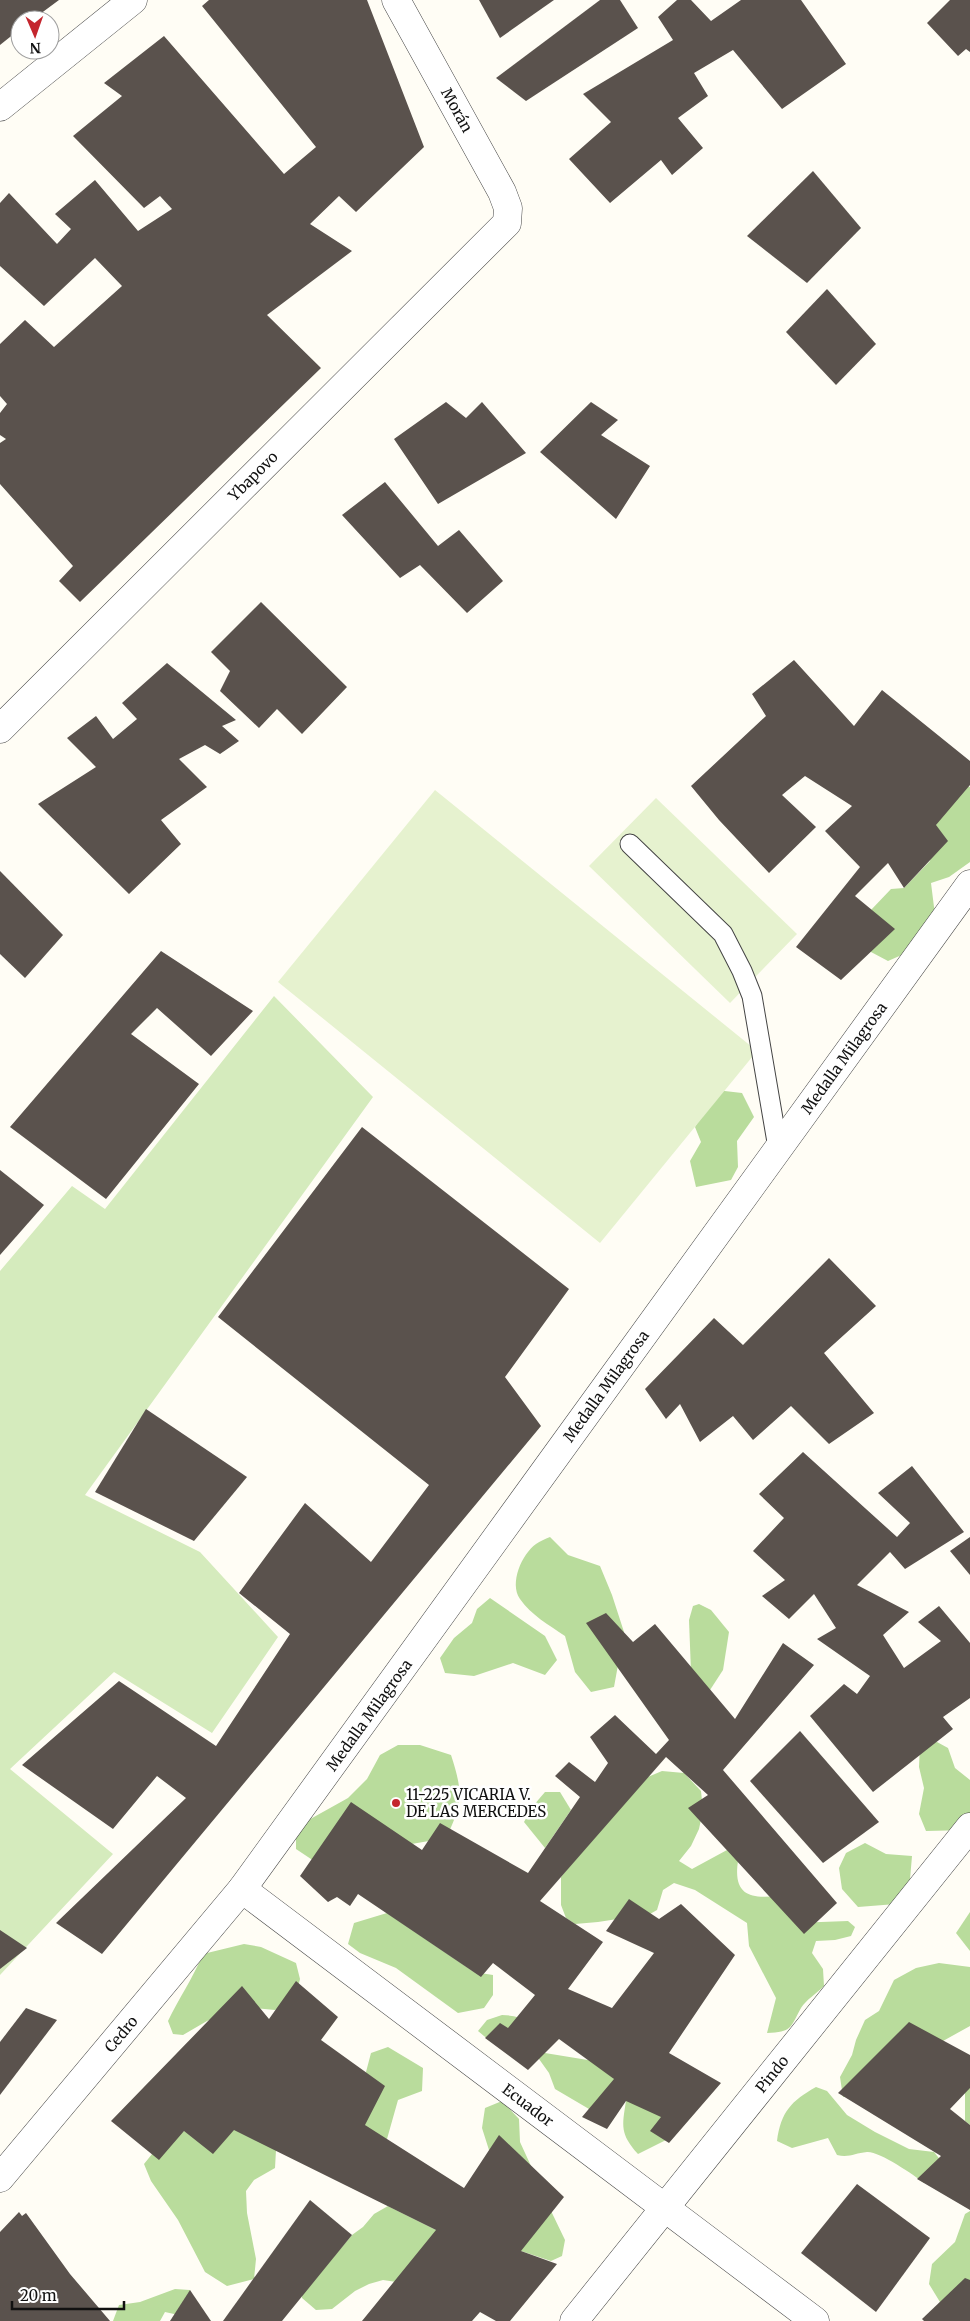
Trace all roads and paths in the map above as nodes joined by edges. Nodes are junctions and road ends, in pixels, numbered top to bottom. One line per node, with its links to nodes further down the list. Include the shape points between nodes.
1 (133, 0): 3 (street)
2 (396, 0): 4 (street, Morán, via 502,192 508,208)
3 (0, 107)
4 (507, 223): 5 (street, Ybapovo)
5 (0, 729)
6 (630, 844): 8 (lane, via 723,934 742,970 752,996)
7 (970, 884): 8 (street, Medalla Milagrosa)
8 (778, 1148): 10 (street, Medalla Milagrosa)
9 (970, 1827): 12 (street, Pindo)
10 (242, 1889): 11 (street, Cedro); 12 (street, Ecuador)
11 (0, 2178)
12 (664, 2207): 13 (street, Pindo); 14 (street, Ecuador)
13 (574, 2321)
14 (814, 2321)

